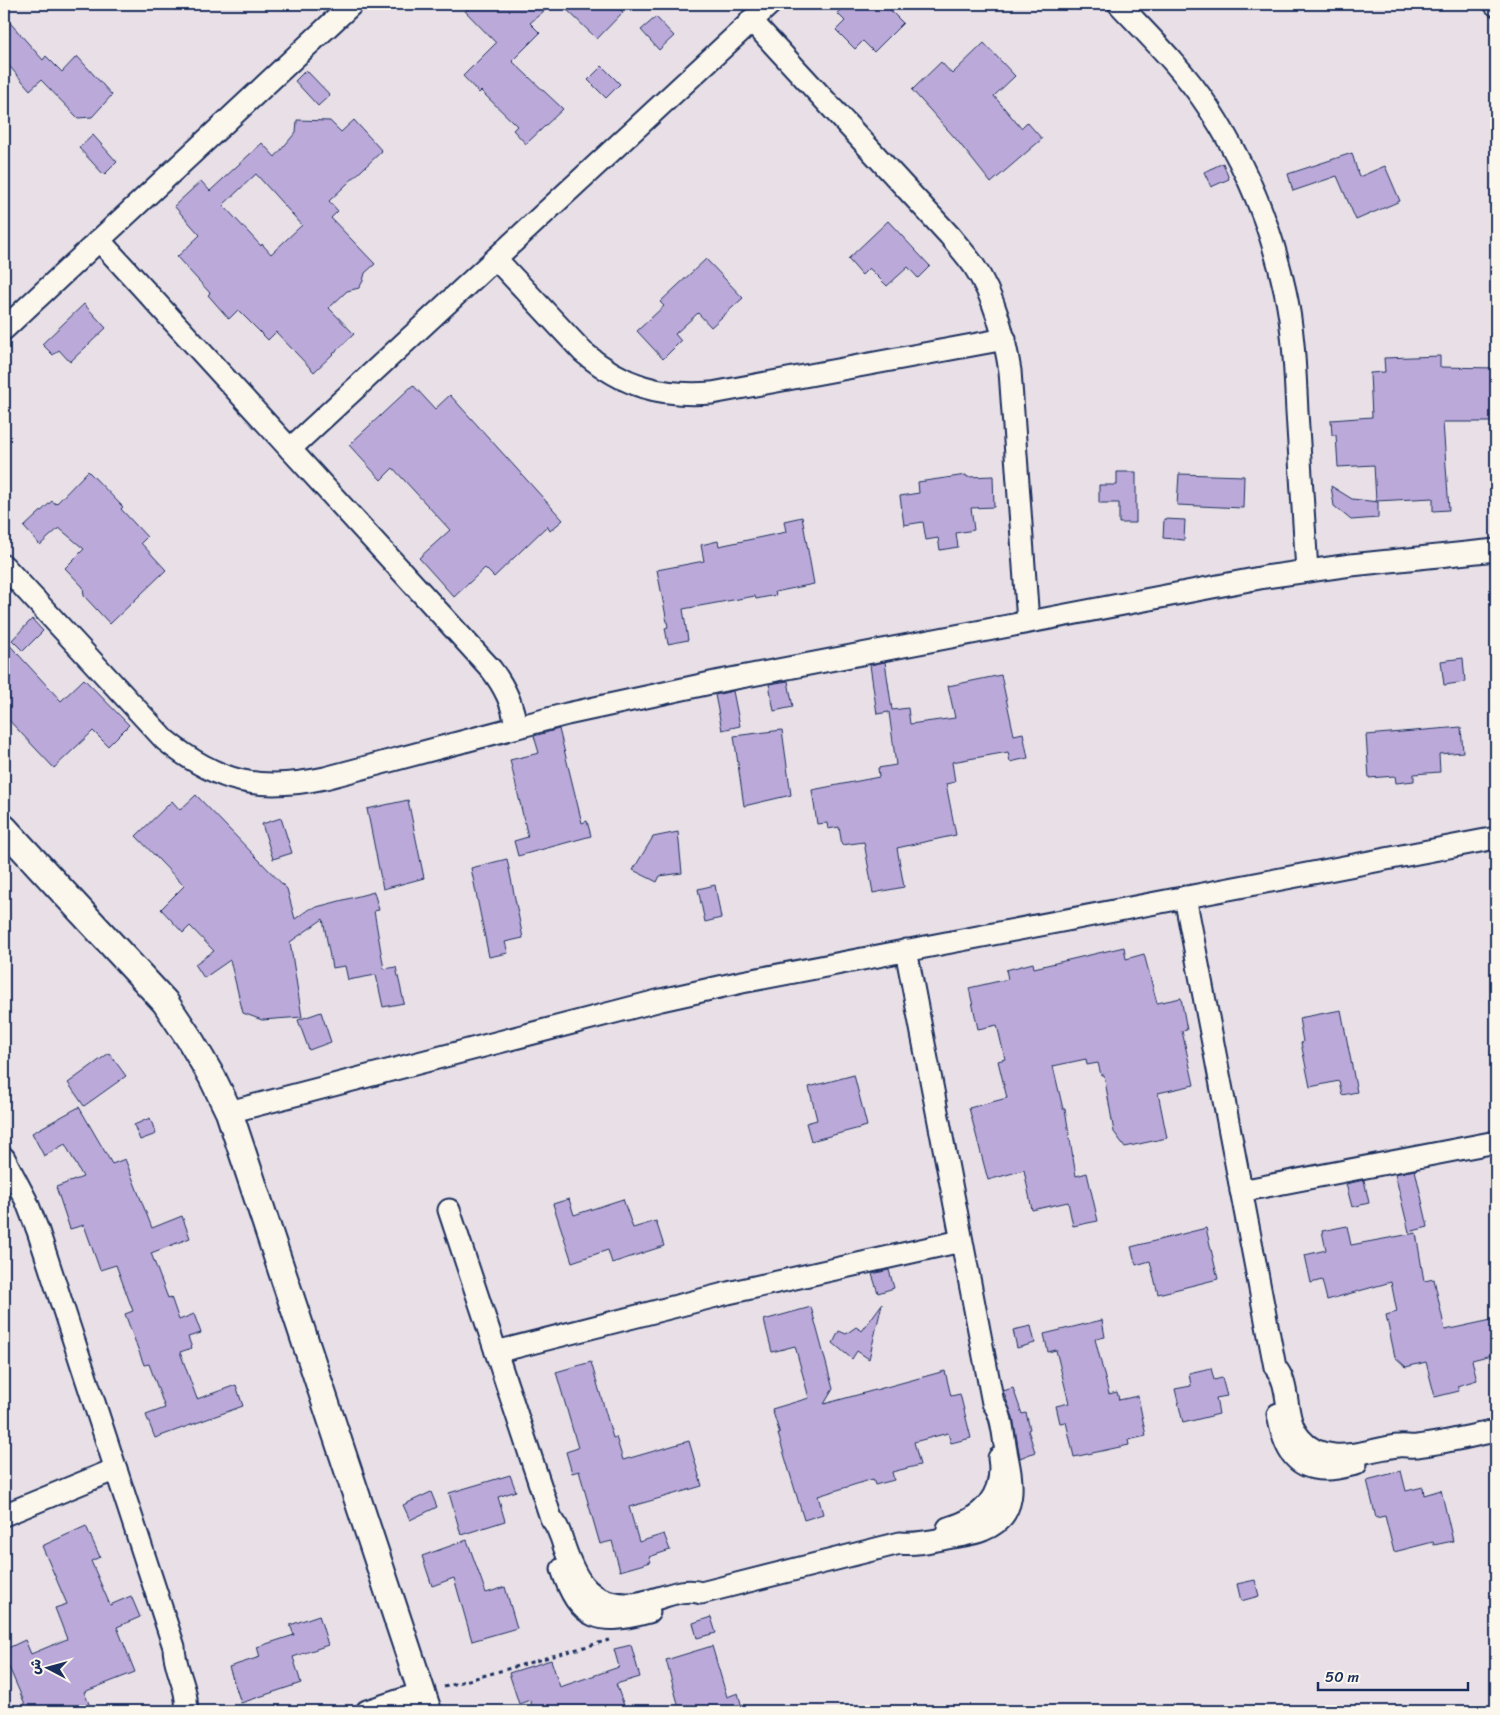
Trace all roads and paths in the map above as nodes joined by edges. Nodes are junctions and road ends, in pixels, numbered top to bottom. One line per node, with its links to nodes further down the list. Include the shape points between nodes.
1 (352, 4): 5 (street)
2 (770, 4): 4 (street)
3 (1119, 4): 12 (street, via 1177,66 1208,106 1245,172 1273,243 1293,343)
4 (751, 20): 6 (street); 8 (street, via 950,236 974,267 992,301)
5 (99, 240): 7 (street); 9 (street)
6 (496, 259): 8 (street, via 598,365 633,384 672,394 712,393); 9 (street)
7 (4, 329)
8 (1005, 338): 13 (street)
9 (290, 449): 14 (street, via 491,669 508,696)
10 (1495, 551): 12 (street)
11 (4, 566): 14 (street, via 166,740 197,763 242,781 271,785 300,783)
12 (1307, 571): 13 (street)
13 (1028, 622): 14 (street, via 686,688)
14 (516, 727)
15 (4, 828): 19 (street, via 165,1002 207,1069)
16 (1496, 838): 17 (street)
17 (1185, 897): 18 (street); 22 (street)
18 (906, 950): 19 (street, via 661,1000); 24 (street)
19 (229, 1112): 33 (street)
20 (1496, 1142): 22 (street)
21 (6, 1167): 27 (street, via 26,1200 38,1231)
22 (1242, 1191): 26 (street, via 1276,1367 1273,1385 1282,1436 1295,1458 1317,1469 1329,1469 1400,1455 1415,1446)
23 (449, 1210): 25 (street)
24 (961, 1241): 25 (street, via 728,1293); 30 (street, via 993,1403 1000,1415 1012,1480 1011,1500 1006,1510 993,1525 983,1530 920,1543 900,1543)
25 (496, 1352): 29 (street)
26 (1496, 1431)
27 (116, 1468): 28 (street); 32 (street)
28 (4, 1515)
29 (551, 1518): 30 (street, via 577,1577 584,1587 605,1600 628,1605 687,1591); 31 (street, via 550,1533 572,1597 594,1615)
30 (701, 1592): 31 (street, via 690,1601)
31 (618, 1619): 33 (path, via 622,1636)
32 (174, 1648): 35 (street, via 186,1694); 36 (street, via 184,1662)
33 (425, 1702): 38 (street)
34 (327, 1708): 37 (path)
35 (186, 1711)
36 (200, 1711)
37 (319, 1711)
38 (367, 1711)

